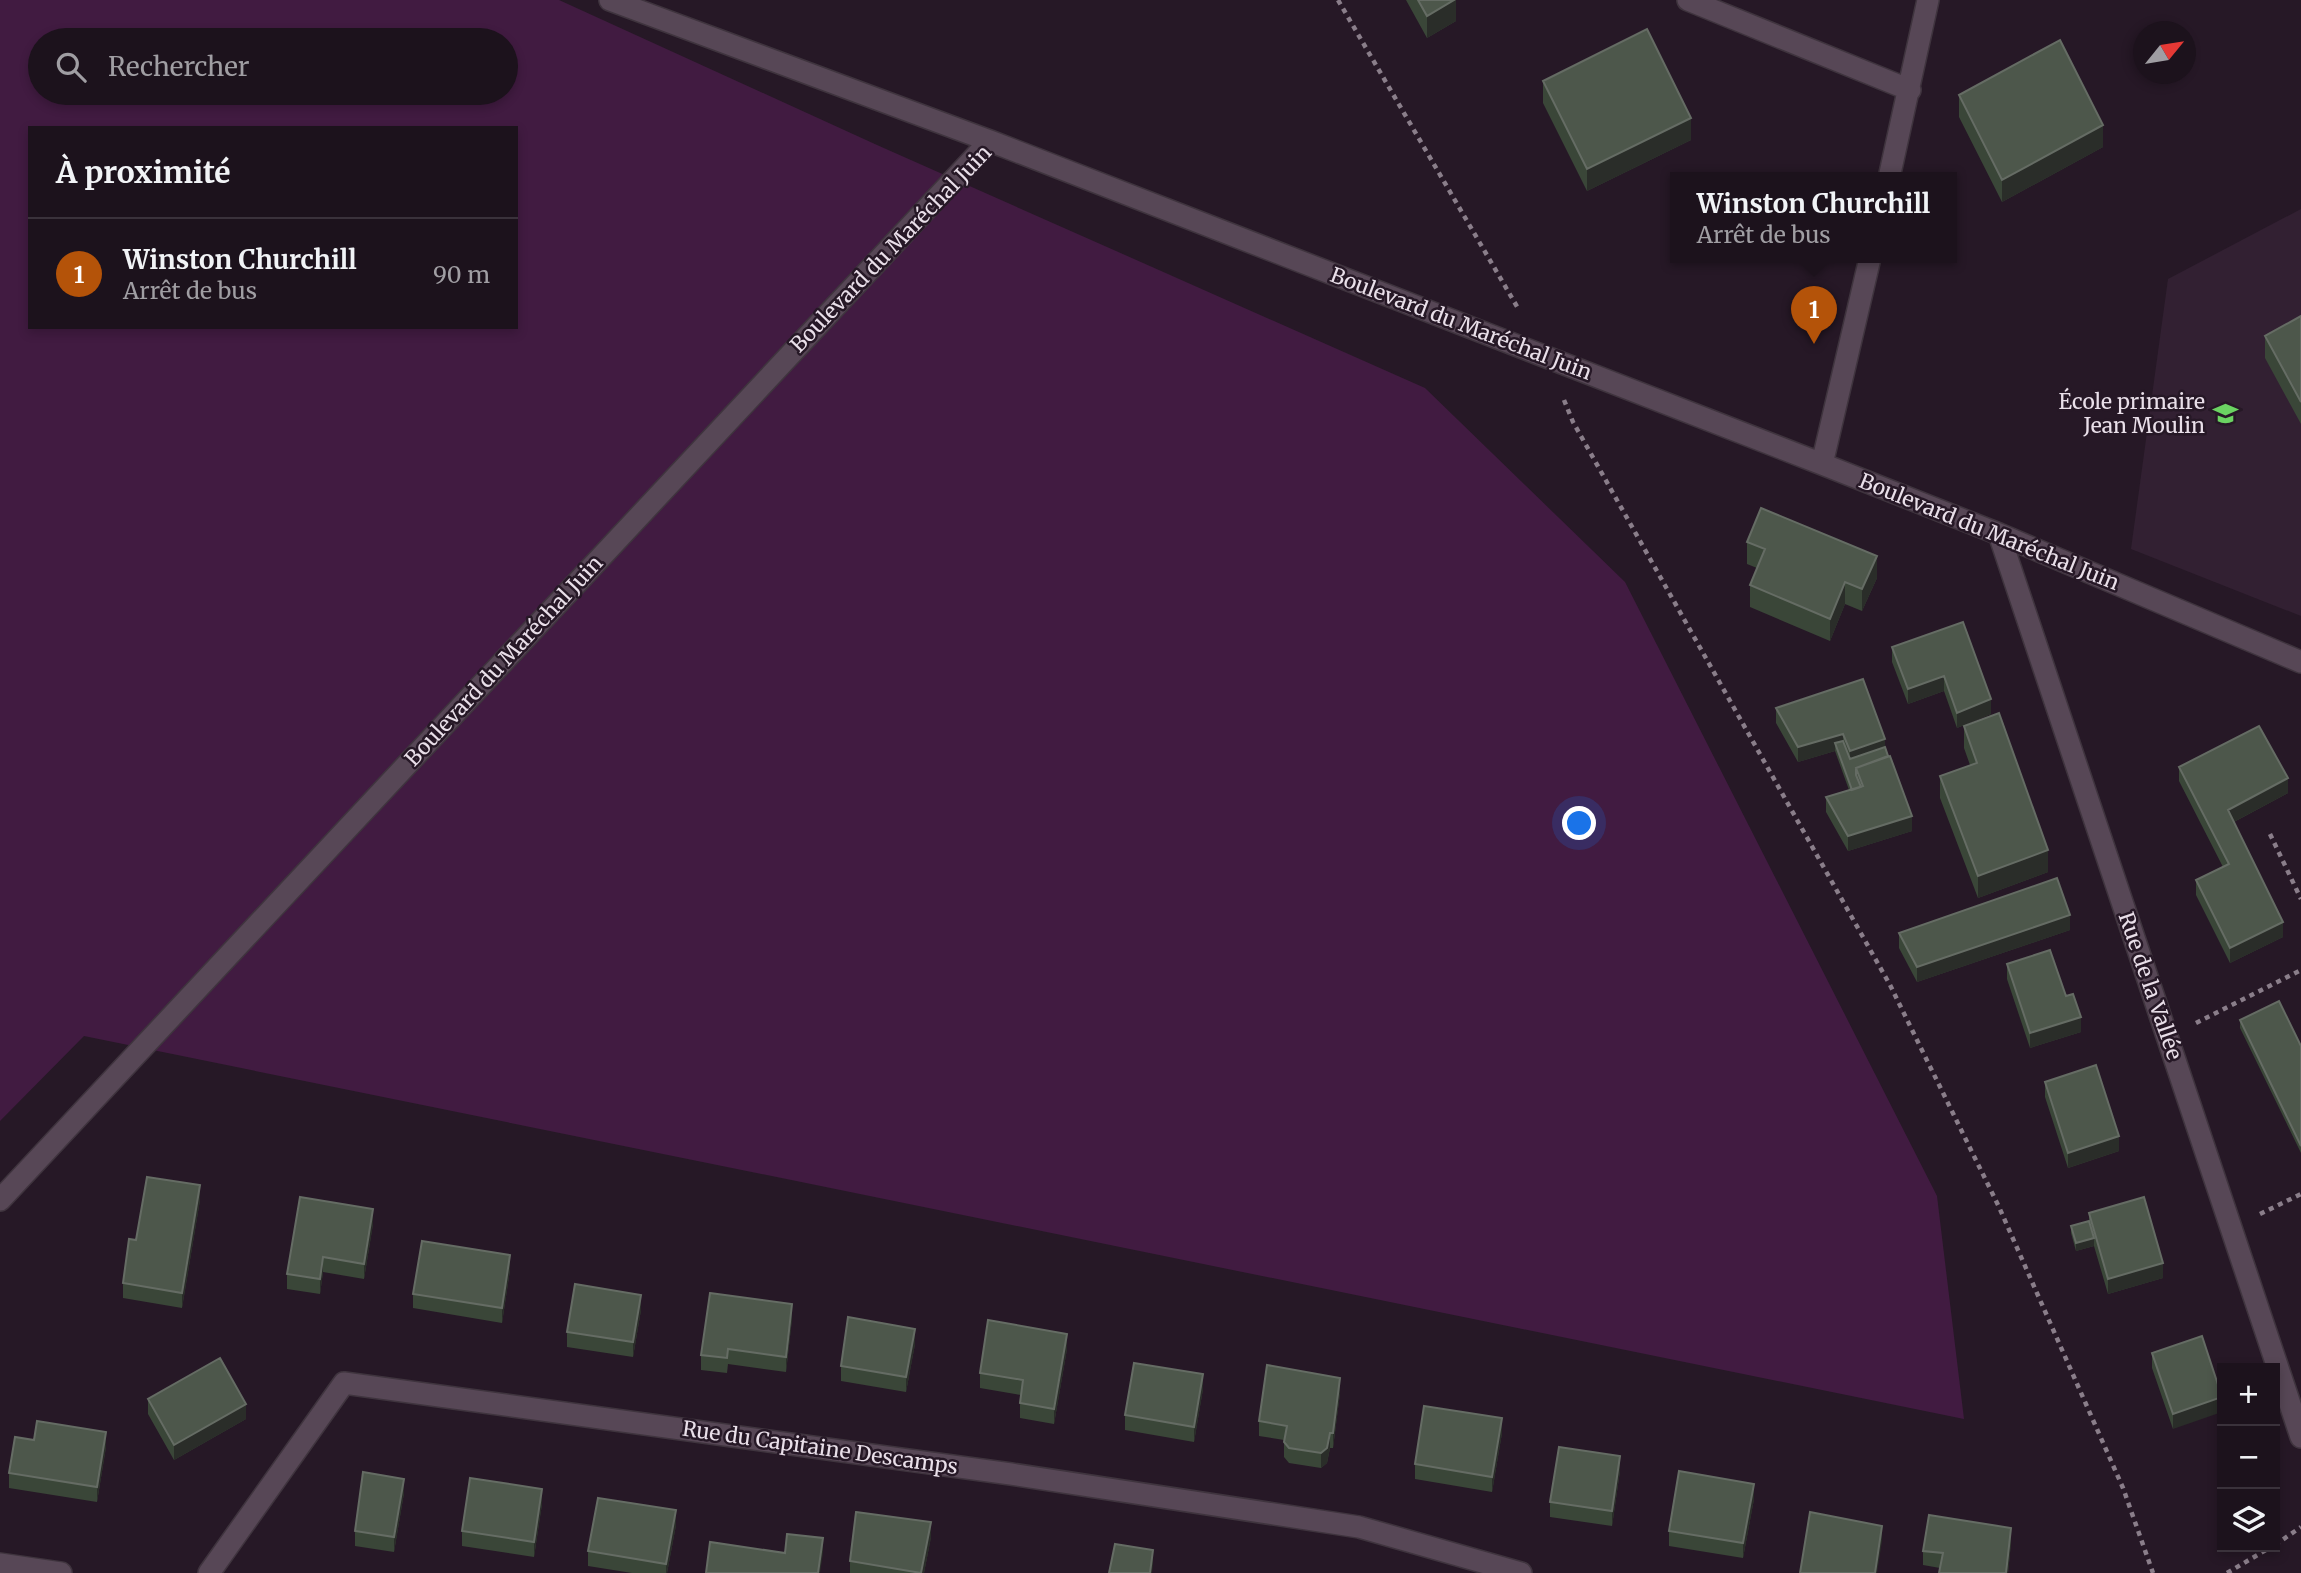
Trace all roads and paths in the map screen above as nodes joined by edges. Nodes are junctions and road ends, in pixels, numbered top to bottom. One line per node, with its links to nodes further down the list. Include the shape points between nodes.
1 (610, 0): 6 (street)
2 (1338, 0): 9 (path)
3 (1688, 0): 5 (street)
4 (1927, 0): 5 (street)
5 (1910, 90): 7 (street)
6 (990, 141): 9 (street, Boulevard du Maréchal Juin); 18 (street, Boulevard du Maréchal Juin)
7 (1890, 172)
8 (1869, 263): 10 (street)
9 (1546, 356): 10 (street, Boulevard du Maréchal Juin); 28 (path, via 1573,422 1890,985 1999,1207 2123,1488)
10 (1822, 464): 11 (street, Boulevard du Maréchal Juin)
11 (1999, 534): 12 (street, Boulevard du Maréchal Juin); 16 (street, Rue de la Vallée)
12 (2301, 662)
13 (2270, 834): 14 (path)
14 (2301, 899)
15 (2301, 970): 16 (path)
16 (2167, 1038): 19 (street, Rue de la Vallée)
17 (2301, 1194): 19 (path)
18 (0, 1200)
19 (2231, 1228): 20 (street, Rue de la Vallée)
20 (2301, 1437)
21 (2301, 1527): 22 (path)
22 (2280, 1541)
23 (2263, 1552): 29 (path)
24 (0, 1564): 25 (street)
25 (61, 1573)
26 (209, 1573): 27 (street, Rue du Capitaine Descamps, via 344,1383 1011,1474 1359,1527)
27 (1521, 1573)
28 (2153, 1573)
29 (2227, 1573)

